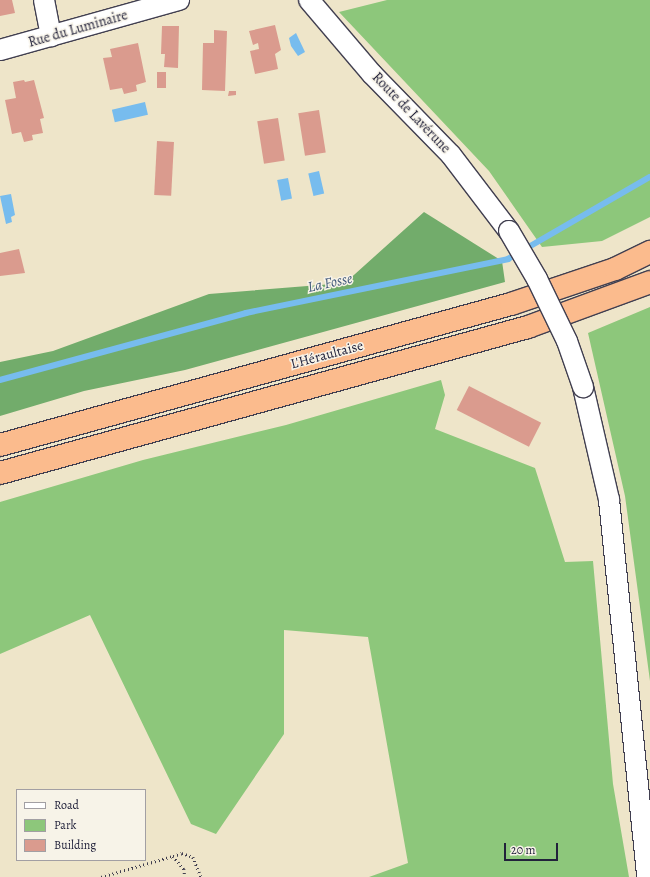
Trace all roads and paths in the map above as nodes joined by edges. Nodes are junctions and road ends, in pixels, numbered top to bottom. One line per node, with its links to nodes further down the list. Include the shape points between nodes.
1 (44, 0): 4 (street)
2 (179, 0): 4 (street, Rue du Luminaire)
3 (309, 0): 14 (street, Route de Lavérune, bridge, via 372,74 452,155 509,231 537,279 567,341 583,387 609,500)
4 (51, 36): 5 (street, Rue du Luminaire)
5 (0, 50)
6 (650, 252): 8 (highway, L'Héraultaise, via 615,269 511,304)
7 (650, 282): 9 (highway, L'Héraultaise, via 528,327)
8 (0, 445)
9 (0, 473)
10 (173, 856): 11 (path); 12 (path, via 184,869); 13 (path, via 182,853 193,857)
11 (101, 877)
12 (185, 877)
13 (201, 877)
14 (647, 877)

